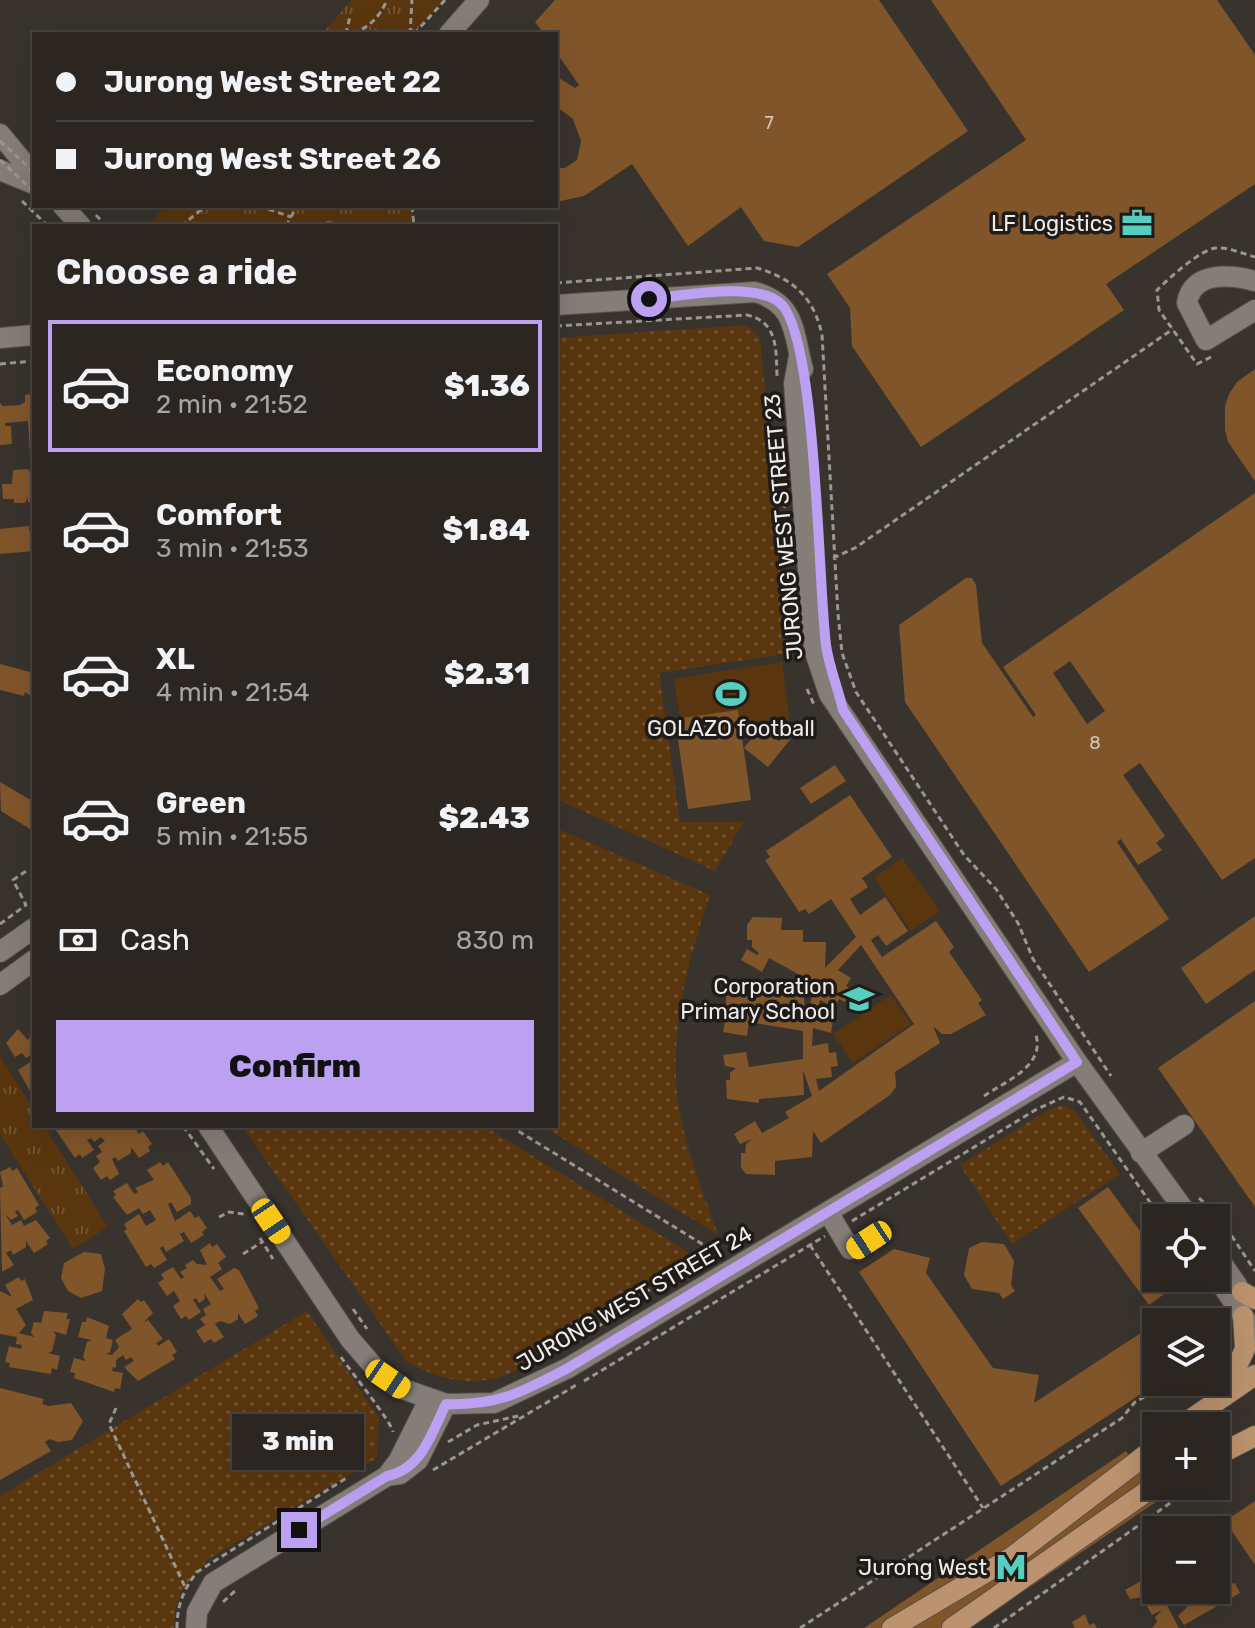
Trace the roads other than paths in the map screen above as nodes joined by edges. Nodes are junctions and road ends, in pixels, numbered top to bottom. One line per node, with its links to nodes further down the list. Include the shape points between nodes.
1 (479, 0): 2 (street)
2 (451, 32)
3 (2, 138): 4 (street, via 5,153); 6 (street)
4 (0, 160)
5 (0, 170): 7 (street)
6 (32, 171)
7 (28, 193)
8 (65, 208): 9 (street)
9 (79, 224)
10 (1255, 281): 12 (street, via 1215,275 1197,287 1187,303 1206,340)
11 (558, 305): 21 (street, JURONG WEST STREET 23, via 755,292 781,304 790,315 799,356 794,384 814,649 829,694)
12 (1255, 310)
13 (32, 335): 14 (street)
14 (0, 338)
15 (32, 349): 16 (street)
16 (0, 351)
17 (32, 929): 18 (street)
18 (0, 952)
19 (32, 961): 20 (street)
20 (0, 985)
21 (1077, 1062): 24 (street, JURONG WEST STREET 23); 28 (street, JURONG WEST STREET 24)
22 (1184, 1125): 24 (street)
23 (209, 1128): 38 (street, JURONG WEST STREET 24, via 360,1352 388,1379)
24 (1141, 1153): 25 (street, JURONG WEST STREET 23)
25 (1158, 1179): 26 (street, JURONG WEST STREET 23); 27 (street, JURONG WEST STREET 23)
26 (1169, 1204)
27 (1179, 1204)
28 (833, 1220): 29 (street, via 850,1249); 38 (street, JURONG WEST STREET 24, via 511,1398 475,1405)
29 (869, 1240)
30 (1230, 1276): 32 (street)
31 (1230, 1288): 32 (street)
32 (1249, 1305): 33 (street); 35 (main road, via 1245,1349)
33 (1255, 1334)
34 (1255, 1375): 36 (main road)
35 (1230, 1381)
36 (1230, 1390)
37 (1221, 1396): 39 (main road)
38 (437, 1402): 44 (street, via 418,1460 213,1583 197,1612)
39 (1200, 1412)
40 (1255, 1436): 41 (main road)
41 (1230, 1449)
42 (1142, 1458): 45 (main road, via 1012,1557)
43 (1142, 1495): 46 (main road)
44 (196, 1628)
45 (892, 1628)
46 (952, 1628)

